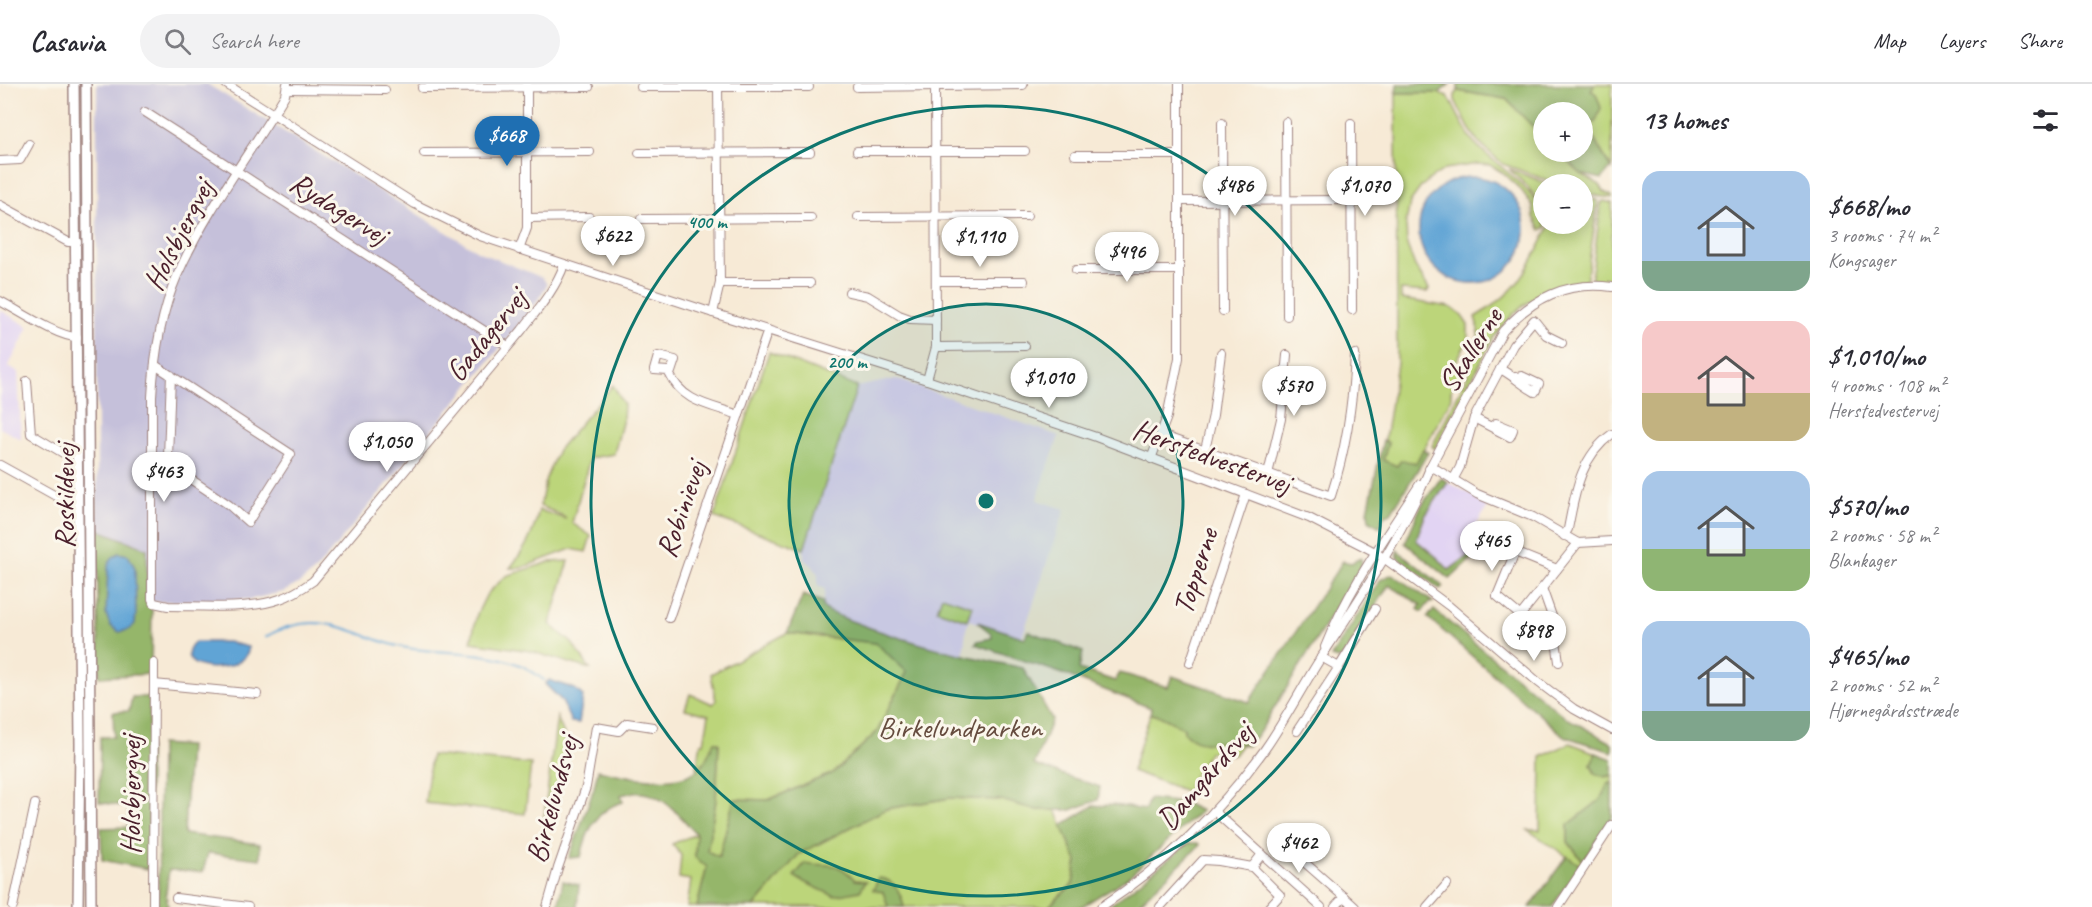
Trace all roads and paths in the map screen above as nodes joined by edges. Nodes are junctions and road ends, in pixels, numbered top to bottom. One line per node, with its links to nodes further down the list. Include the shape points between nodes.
1 (74, 84): 48 (main road, Roskildevej)
2 (226, 84): 17 (street, Herstedvestervej)
3 (1179, 84): 32 (street)
4 (935, 85): 8 (street); 13 (street); 23 (street)
5 (287, 86): 15 (street); 17 (street, Holsbjergvej)
6 (527, 86): 10 (street); 14 (street); 30 (street)
7 (718, 86): 11 (street); 12 (street); 29 (street)
8 (1023, 86)
9 (86, 87): 130 (main road, Roskildevej)
10 (590, 87)
11 (641, 87)
12 (809, 87)
13 (857, 87)
14 (422, 88)
15 (385, 90)
16 (145, 112): 34 (street, Rydagervej)
17 (273, 114): 34 (street, Holsbjergvej); 49 (street, Herstedvestervej, via 415,204)
18 (1286, 122): 36 (street)
19 (1222, 123): 35 (street)
20 (1351, 123): 37 (street)
21 (28, 144): 33 (street, via 20,160)
22 (857, 151): 23 (street)
23 (936, 151): 24 (street); 40 (street)
24 (1025, 151)
25 (590, 152): 30 (street)
26 (810, 152): 29 (street)
27 (424, 153): 30 (street)
28 (639, 153): 29 (street)
29 (718, 153): 47 (street)
30 (528, 154): 43 (street)
31 (1075, 155): 32 (street)
32 (1179, 155): 38 (street)
33 (0, 161)
34 (237, 172): 68 (street, Rydagervej); 74 (street, Holsbjergvej, via 198,233 176,278)
35 (1222, 200): 36 (street); 38 (street); 61 (street)
36 (1287, 200): 37 (street); 63 (street)
37 (1352, 200): 60 (street)
38 (1179, 201): 52 (street)
39 (0, 205): 48 (street, via 68,242)
40 (936, 216): 41 (street); 42 (street); 53 (street)
41 (1027, 216)
42 (858, 217)
43 (528, 218): 44 (street); 49 (street)
44 (589, 218)
45 (810, 218): 47 (street)
46 (641, 219): 47 (street)
47 (718, 219): 56 (street)
48 (77, 242): 66 (main road, Roskildevej)
49 (519, 250): 50 (street, Herstedvestervej)
50 (564, 265): 62 (street, Herstedvestervej); 68 (street, Gadagervej, via 548,296)
51 (1076, 270): 52 (street)
52 (1179, 270): 85 (street, via 1179,358)
53 (936, 281): 54 (street); 64 (street)
54 (1024, 281)
55 (810, 282): 56 (street)
56 (720, 283): 62 (street)
57 (1612, 287): 90 (street, Skallerne, via 1588,285 1562,290 1539,299 1519,314 1503,331)
58 (849, 292): 64 (street, via 868,296 910,319)
59 (0, 301): 66 (street)
60 (1352, 310)
61 (1223, 311)
62 (713, 313): 65 (street, Herstedvestervej)
63 (1287, 316)
64 (936, 320): 69 (street)
65 (768, 330): 79 (street, Herstedvestervej); 81 (street, Robinievej)
66 (77, 338): 87 (main road, Roskildevej)
67 (1562, 343): 75 (street, via 1546,335 1534,320 1513,345)
68 (508, 346): 102 (street, Gadagervej, via 313,581 280,599 259,605)
69 (936, 346): 70 (street); 79 (street)
70 (1024, 346)
71 (1221, 353): 86 (street)
72 (1355, 354): 91 (street, via 1348,429 1331,496)
73 (1287, 355): 91 (street, via 1281,419)
74 (155, 365): 77 (street); 102 (street, Holsbjergvej, via 151,419)
75 (1500, 369): 78 (street); 82 (street)
76 (668, 371): 81 (street, via 686,397)
77 (171, 375): 77 (street, via 291,454 248,522 171,466)
78 (1516, 377)
79 (927, 380): 88 (street, Herstedvestervej)
80 (27, 381): 87 (street, Roskildevej, via 31,434 63,453)
81 (739, 415): 105 (street, Robinievej)
82 (1474, 418): 83 (street); 92 (street)
83 (1492, 426)
84 (1612, 434): 95 (street, via 1595,448 1585,465)
85 (1161, 435): 86 (street); 88 (street)
86 (1204, 450): 91 (street)
87 (78, 454): 94 (main road, Roskildevej)
88 (1151, 459): 93 (street, Herstedvestervej)
89 (0, 465): 94 (street, via 70,504)
90 (1431, 466): 92 (street); 98 (street, Skallerne); 99 (street, Skallerne, via 1417,501)
91 (1268, 474)
92 (1453, 480): 95 (street, via 1546,523)
93 (1246, 494): 98 (street, Herstedvestervej, via 1341,532); 110 (street, Topperne)
94 (78, 504): 123 (main road, Roskildevej)
95 (1564, 536): 97 (street)
96 (1612, 541): 97 (street)
97 (1578, 543): 100 (street)
98 (1375, 552): 99 (street, Herstedvestervej); 107 (street, Damgårdsvej)
99 (1384, 558): 107 (street, Damgårdsvej); 115 (street, Herstedvestervej, via 1449,606 1547,689)
100 (1557, 569): 101 (street); 104 (street, via 1515,552 1497,596)
101 (1541, 590): 104 (street); 108 (street, via 1553,619)
102 (154, 603)
103 (1376, 609): 111 (street)
104 (1520, 616): 106 (street)
105 (669, 618)
106 (1541, 633)
107 (1321, 657): 111 (street); 118 (street, Damgårdsvej, via 1266,748)
108 (1559, 662)
109 (154, 663): 112 (street, Holsbjergvej)
110 (1190, 663)
111 (1339, 667): 116 (street)
112 (154, 684): 113 (street); 131 (street, Holsbjergvej)
113 (257, 694)
114 (653, 727): 133 (street, Birkelundsvej, via 627,723 619,730 596,727 586,787)
115 (1612, 730)
116 (1297, 731)
117 (35, 804): 127 (street)
118 (1214, 811): 121 (street); 134 (street, Damgårdsvej, via 1161,860)
119 (1612, 825): 141 (street)
120 (1279, 840): 125 (street)
121 (1262, 854): 122 (street); 137 (street)
122 (1247, 865): 135 (street, via 1203,861); 136 (street, via 1280,895)
123 (79, 884): 128 (main road, Roskildevej); 129 (main road)
124 (1447, 884): 140 (street)
125 (1344, 897): 138 (street); 139 (street)
126 (176, 898): 132 (street)
127 (13, 907)
128 (78, 907)
129 (84, 907)
130 (91, 907)
131 (153, 907)
132 (248, 907)
133 (547, 907)
134 (1101, 907)
135 (1160, 907)
136 (1269, 907)
137 (1321, 907)
138 (1335, 907)
139 (1355, 907)
140 (1427, 907)
141 (1558, 907)

